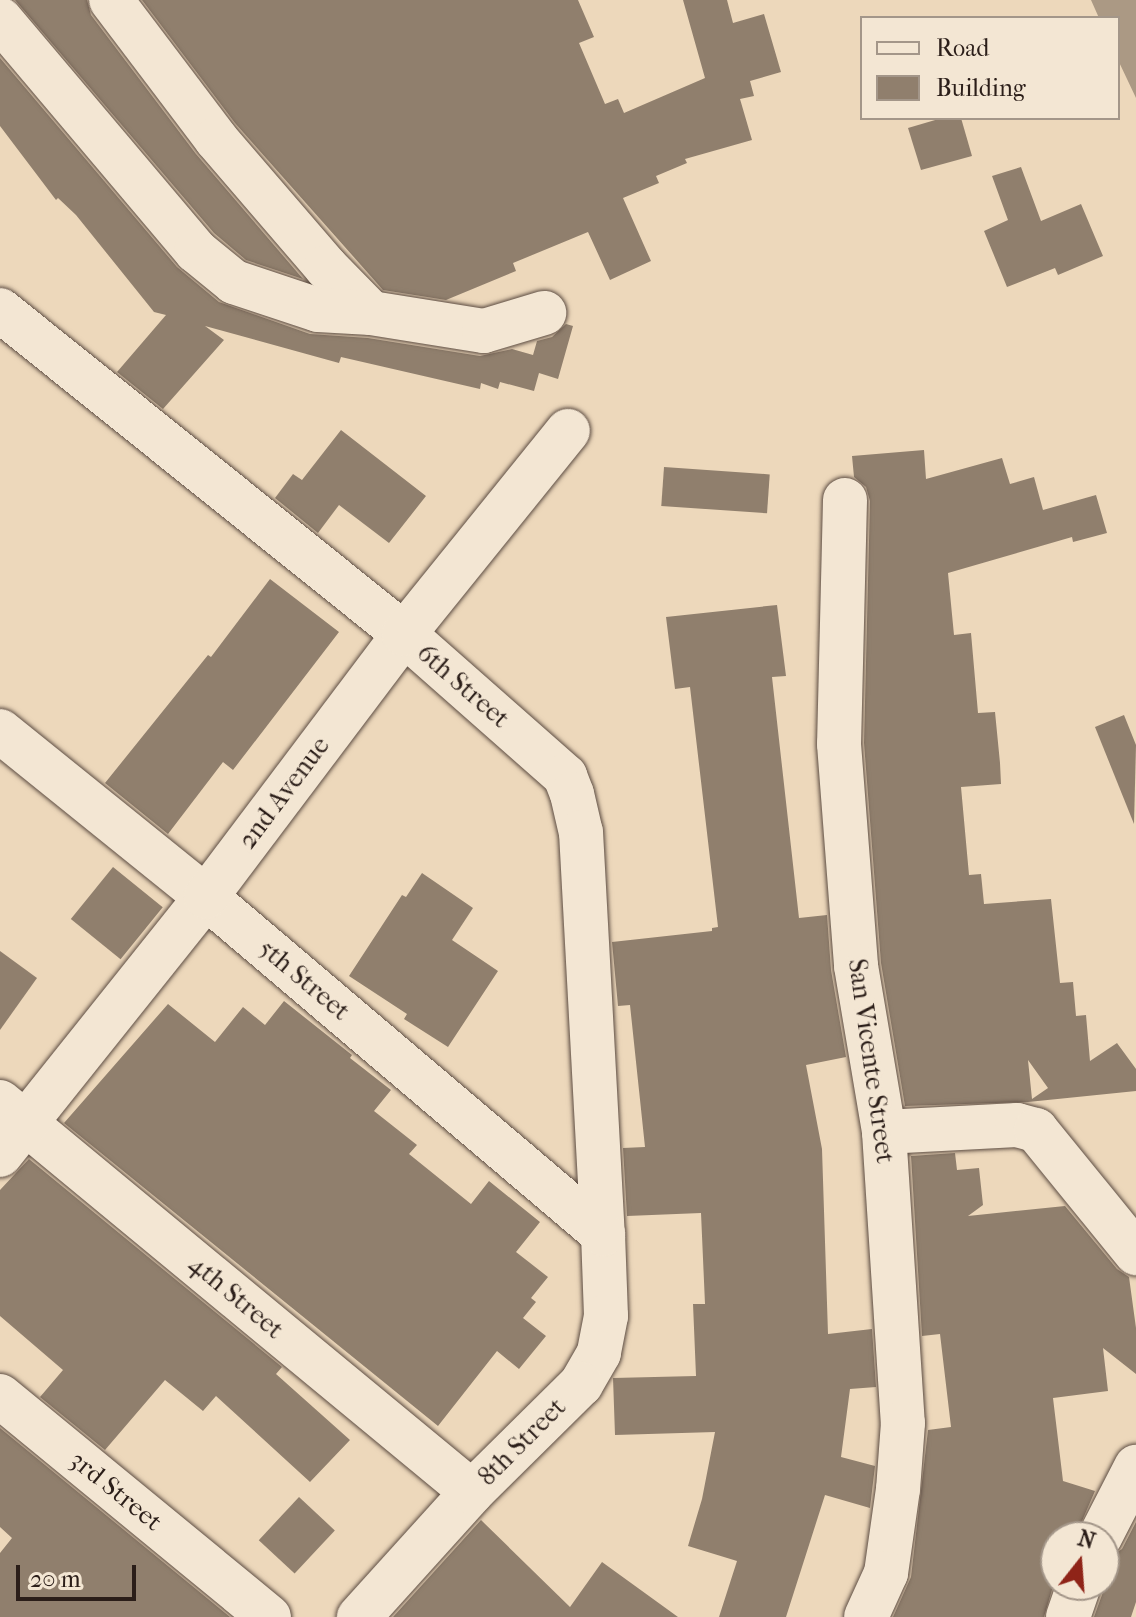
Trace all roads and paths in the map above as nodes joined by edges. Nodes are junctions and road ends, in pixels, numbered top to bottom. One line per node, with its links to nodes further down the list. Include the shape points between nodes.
1 (111, 0): 4 (street, via 216,139)
2 (0, 19): 4 (street, via 215,270 234,282 318,310)
3 (0, 310): 8 (street, 6th Street)
4 (371, 313): 5 (street, via 484,331)
5 (544, 313)
6 (568, 431): 8 (street, 2nd Avenue)
7 (845, 500): 12 (street, San Vicente Street, via 839,744 856,966)
8 (404, 634): 10 (street, 2nd Avenue); 13 (street, 6th Street, via 565,776 572,794 581,832)
9 (0, 731): 10 (street, 5th Street)
10 (206, 897): 11 (street, 2nd Avenue); 13 (street, 5th Street)
11 (9, 1127): 17 (street, 4th Street)
12 (884, 1132): 14 (street, via 1017,1125 1036,1130); 21 (street, San Vicente Street, via 903,1423 886,1573)
13 (603, 1234): 17 (street, 8th Street, via 606,1316 599,1353 581,1384)
14 (1136, 1253)
15 (0, 1396): 19 (street, 3rd Street)
16 (1136, 1467): 18 (street)
17 (472, 1492): 20 (street, 8th Street)
18 (1108, 1521)
19 (269, 1617)
20 (359, 1617)
21 (866, 1617)

